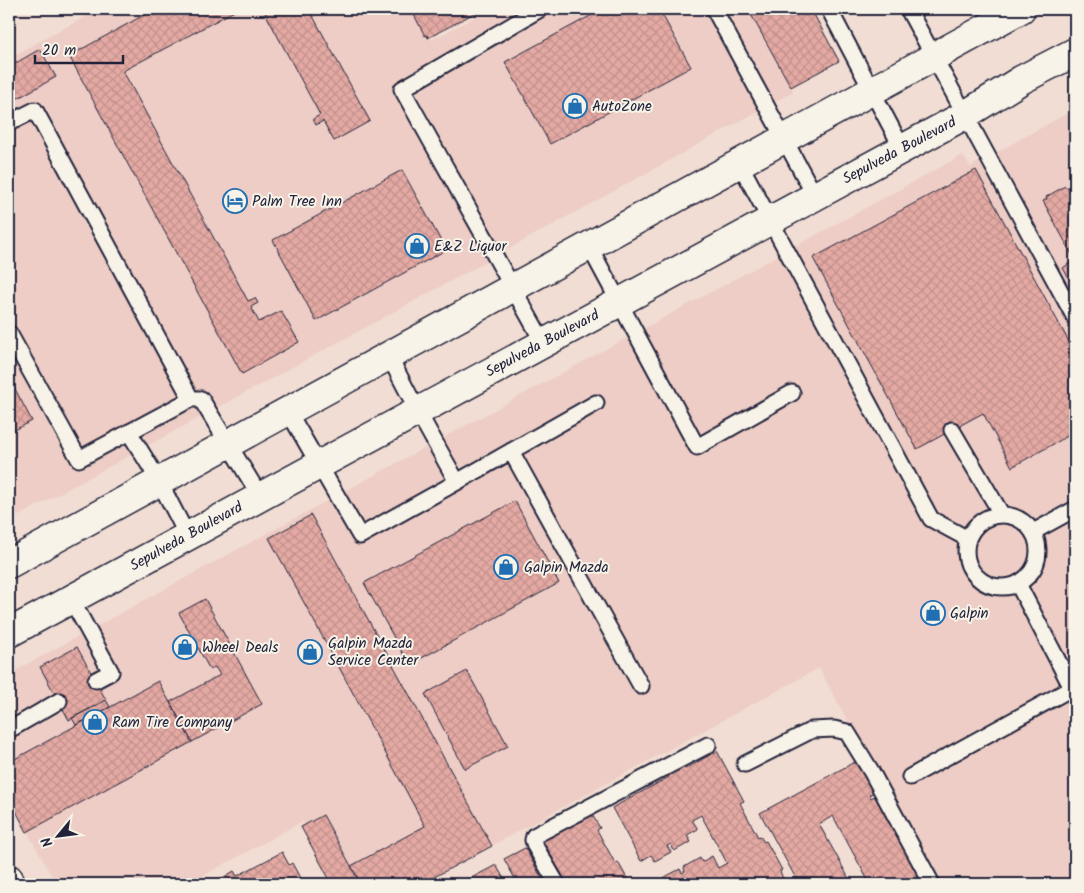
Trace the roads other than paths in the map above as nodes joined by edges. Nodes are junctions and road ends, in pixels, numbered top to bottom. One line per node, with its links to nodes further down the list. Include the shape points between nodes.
1 (540, 9): 17 (lane, via 402,89)
2 (714, 9): 11 (lane)
3 (829, 9): 8 (lane)
4 (908, 9): 7 (lane)
5 (1021, 9): 7 (main road)
6 (1075, 52): 9 (main road, Sepulveda Boulevard)
7 (934, 56): 8 (main road); 9 (lane)
8 (872, 91): 11 (main road); 12 (lane)
9 (964, 115): 12 (main road, Sepulveda Boulevard); 19 (lane)
10 (9, 123): 24 (lane, via 35,110)
11 (786, 139): 13 (main road); 14 (lane)
12 (902, 148): 14 (main road, Sepulveda Boulevard)
13 (740, 164): 15 (lane); 16 (main road)
14 (815, 196): 15 (main road, Sepulveda Boulevard)
15 (769, 220): 18 (main road, Sepulveda Boulevard); 40 (lane, via 930,519)
16 (589, 246): 17 (main road); 18 (lane)
17 (513, 288): 21 (lane); 22 (main road)
18 (618, 302): 21 (main road, Sepulveda Boulevard); 23 (lane, via 697,447)
19 (1075, 318)
20 (9, 333): 29 (lane, via 79,459)
21 (543, 342): 26 (main road, Sepulveda Boulevard)
22 (389, 356): 26 (lane); 27 (main road)
23 (792, 393)
24 (191, 399): 29 (lane); 30 (lane, via 202,399)
25 (596, 403): 31 (lane)
26 (417, 410): 32 (main road, Sepulveda Boulevard); 34 (lane)
27 (288, 411): 30 (main road); 32 (lane)
28 (952, 430): 37 (lane)
29 (129, 432): 33 (lane)
30 (229, 443): 33 (main road); 35 (lane)
31 (511, 451): 34 (lane); 46 (lane)
32 (318, 464): 34 (lane, via 360,536); 35 (main road, Sepulveda Boulevard)
33 (159, 481): 39 (lane); 41 (main road)
34 (457, 482)
35 (260, 496): 39 (main road, Sepulveda Boulevard)
36 (1075, 509): 38 (lane)
37 (1002, 515): 38 (lane, via 1025,522); 40 (lane, via 989,517 978,524)
38 (1033, 532): 42 (lane, via 1038,543 1036,565 1030,575)
39 (186, 535): 43 (main road, Sepulveda Boulevard)
40 (968, 539): 42 (lane, via 966,558 979,579 1000,588)
41 (9, 564)
42 (1018, 584): 47 (lane)
43 (71, 599): 44 (main road, Sepulveda Boulevard); 45 (lane, via 111,672)
44 (9, 633)
45 (96, 680)
46 (641, 686)
47 (1074, 691): 52 (lane)
48 (59, 701): 49 (lane)
49 (9, 730)
50 (708, 746): 55 (lane, via 534,836 535,846)
51 (745, 764): 56 (lane, via 812,730 847,732)
52 (910, 777)
53 (9, 880): 54 (main road)
54 (11, 884)
55 (557, 884)
56 (932, 884)

